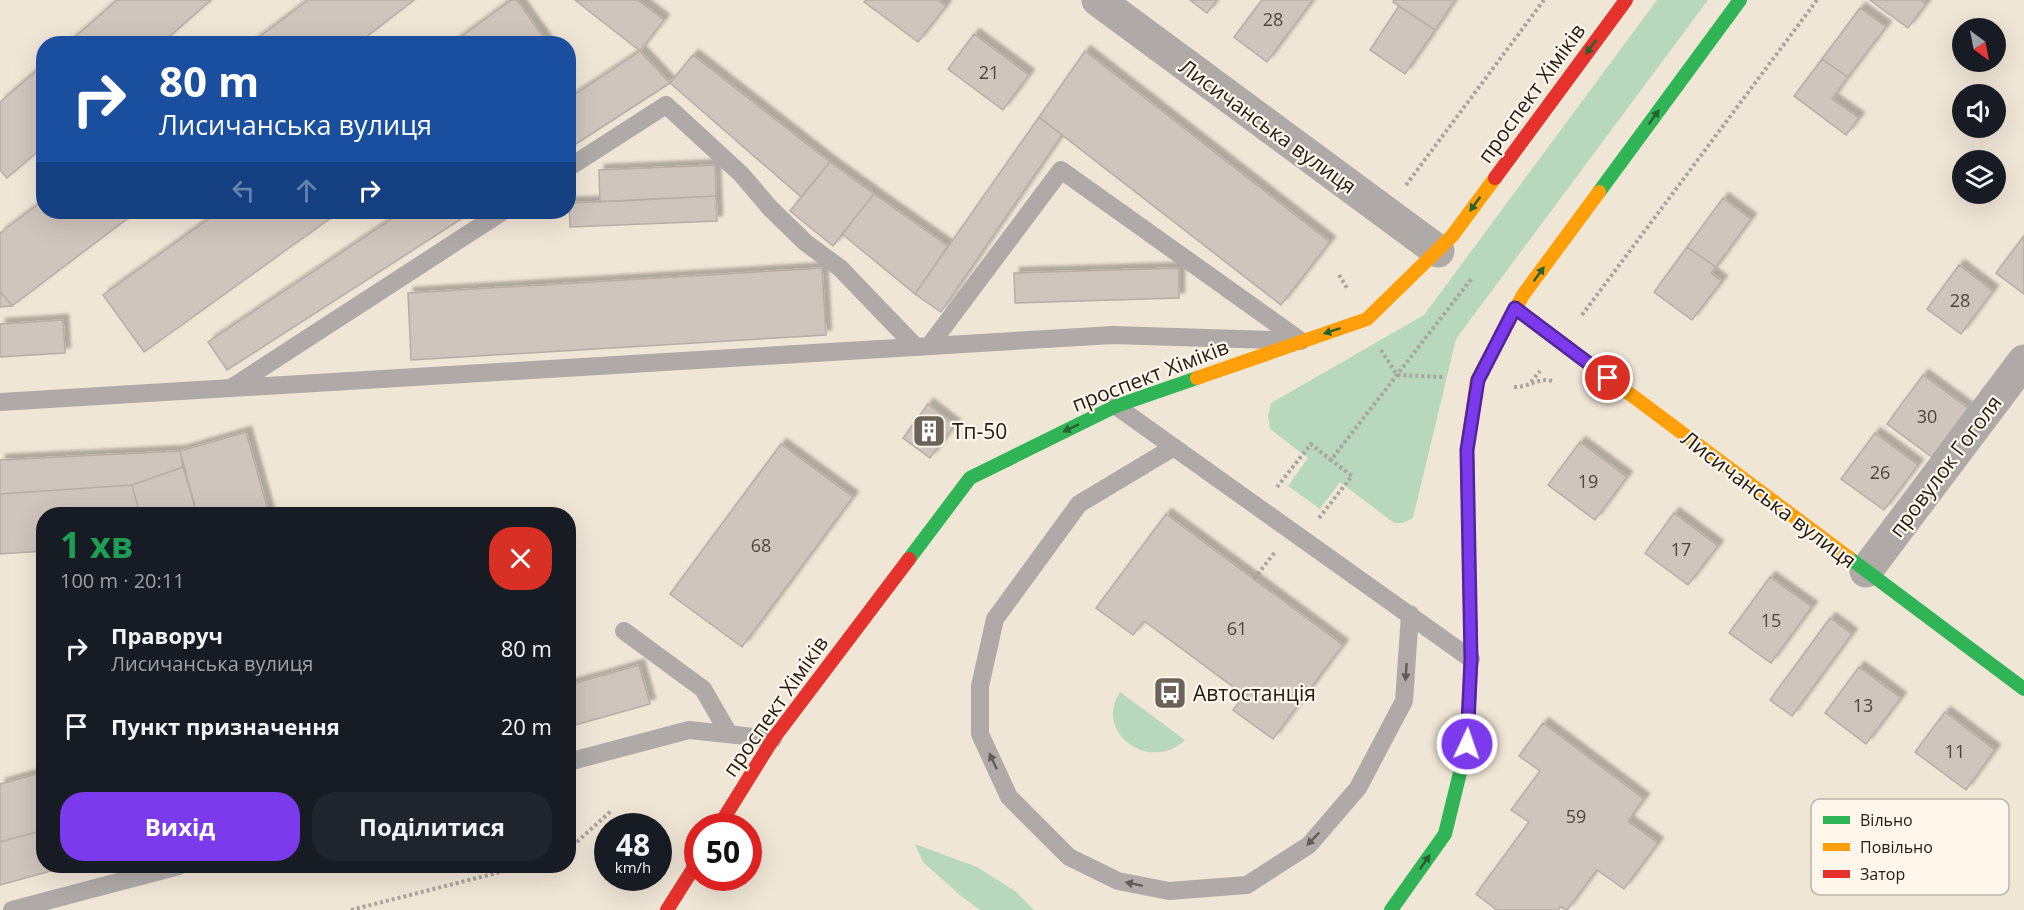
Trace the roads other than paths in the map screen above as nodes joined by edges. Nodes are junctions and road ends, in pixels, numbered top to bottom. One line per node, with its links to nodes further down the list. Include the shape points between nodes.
1 (1098, 0): 6 (street, Лисичанська вулиця)
2 (1626, 0): 6 (main road, проспект Хіміків, one-way to 6)
3 (1740, 0): 7 (main road, one-way to 3)
4 (576, 163): 9 (lane, via 666,105 741,174 806,243 840,268)
5 (491, 219): 11 (lane)
6 (1438, 251): 8 (main road, проспект Хіміків, one-way to 8, via 1367,319)
7 (1515, 308): 15 (main road, Лисичанська вулиця); 18 (main road, via 1478,380 1467,450)
8 (1302, 341): 9 (lane, via 1113,334); 9 (lane, via 1061,170); 13 (main road, проспект Хіміків)
9 (922, 346): 11 (lane)
10 (2024, 361): 15 (street, провулок Гоголя)
11 (230, 389): 12 (lane)
12 (0, 402)
13 (1116, 406): 14 (lane); 21 (main road, проспект Хіміків, one-way to 21, via 970,478)
14 (1174, 447): 16 (lane); 16 (lane, one-way to 14, via 1404,701 1358,788 1309,844 1247,885 1169,891 1118,881 1069,856 1009,796 980,734 980,686 995,619 1079,504)
15 (1866, 571): 19 (main road, Лисичанська вулиця)
16 (1410, 614): 18 (lane)
17 (624, 631): 20 (lane, via 703,689)
18 (1471, 659): 28 (main road, one-way to 18, via 1445,834 1467,744)
19 (2024, 689)
20 (729, 734): 21 (lane); 22 (lane, via 689,730)
21 (773, 739): 23 (main road, проспект Хіміків)
22 (576, 760)
23 (727, 813)
24 (152, 873): 26 (lane)
25 (684, 883): 27 (main road)
26 (12, 910)
27 (667, 910)
28 (1391, 910)

